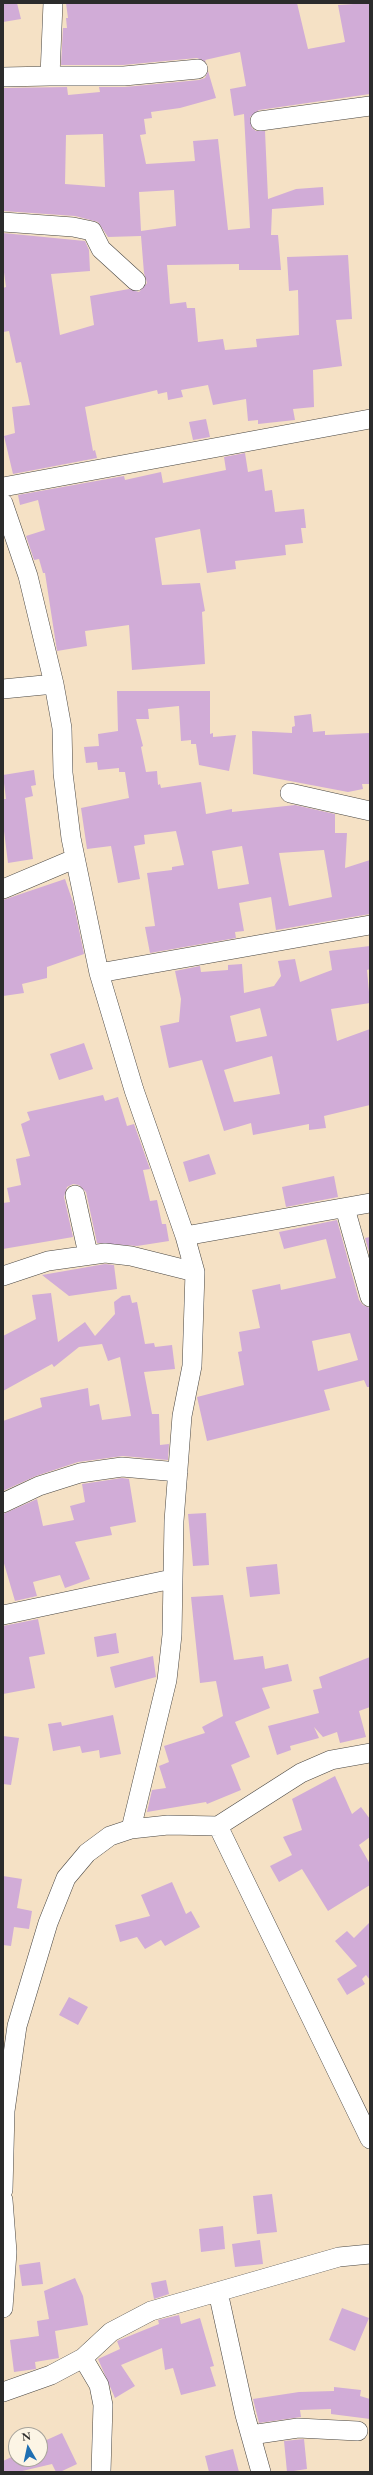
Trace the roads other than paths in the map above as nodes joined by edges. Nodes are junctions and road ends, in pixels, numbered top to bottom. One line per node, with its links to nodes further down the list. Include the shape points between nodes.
1 (53, 3): 3 (street)
2 (198, 69): 3 (street, via 124,76)
3 (50, 76): 4 (street)
4 (3, 77)
5 (370, 106): 6 (street)
6 (260, 120)
7 (3, 222): 8 (street, via 73,227 92,231 101,249)
8 (136, 281)
9 (370, 419): 10 (street)
10 (3, 487)
11 (3, 503): 12 (street, via 28,576)
12 (54, 684): 13 (street); 16 (street, via 62,728 63,773)
13 (3, 689)
14 (290, 793): 15 (street)
15 (370, 811)
16 (74, 858): 17 (street); 19 (street)
17 (3, 889)
18 (370, 925): 19 (street)
19 (99, 973): 23 (street, via 134,1090)
20 (75, 1195): 24 (street)
21 (370, 1203): 22 (street)
22 (345, 1208): 23 (street); 27 (street)
23 (185, 1236): 25 (street)
24 (88, 1254): 25 (street, via 131,1256); 26 (street, via 48,1261)
25 (195, 1272): 28 (street, via 192,1366 182,1416)
26 (3, 1276)
27 (370, 1297)
28 (178, 1472): 29 (street, via 122,1467 80,1473 39,1486); 30 (street)
29 (3, 1503)
30 (172, 1580): 31 (street); 34 (street, via 172,1635 167,1680)
31 (3, 1615)
32 (370, 1753): 33 (street, via 331,1760 301,1773)
33 (218, 1826): 34 (street); 35 (street)
34 (131, 1829): 36 (street, via 110,1836 87,1853 66,1878 48,1923 17,2026 5,2110)
35 (368, 2130)
36 (3, 2190)
37 (3, 2200): 40 (street, via 7,2252)
38 (370, 2254): 39 (street, via 339,2257)
39 (218, 2292): 41 (street, via 151,2311 111,2332); 44 (street)
40 (3, 2308)
41 (83, 2358): 42 (street, via 51,2375); 45 (street, via 99,2385 103,2405)
42 (3, 2392)
43 (358, 2431): 44 (street, via 298,2428)
44 (251, 2435): 46 (street)
45 (101, 2472)
46 (261, 2472)

